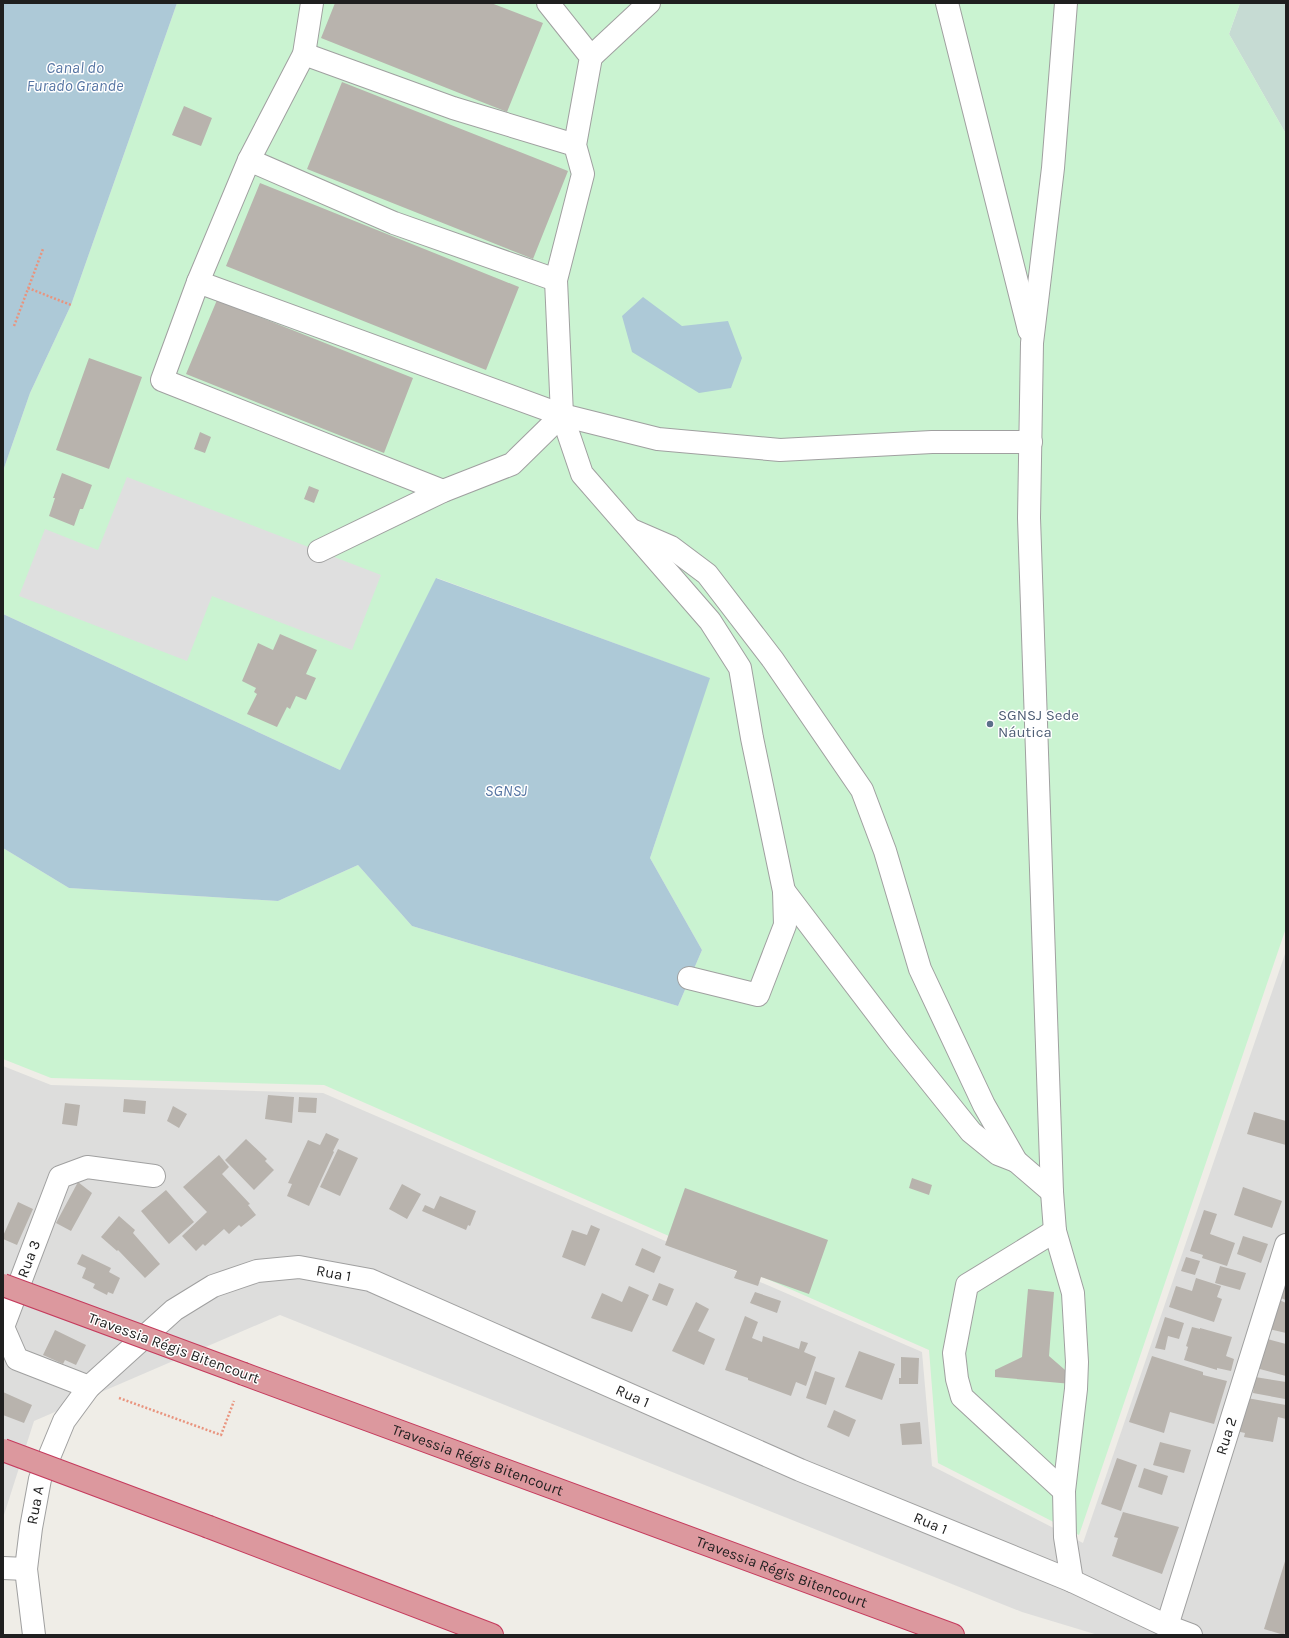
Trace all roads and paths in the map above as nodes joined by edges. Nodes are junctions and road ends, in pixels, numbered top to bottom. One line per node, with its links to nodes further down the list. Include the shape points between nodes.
1 (312, 3): 6 (street)
2 (548, 3): 7 (street)
3 (649, 3): 7 (street)
4 (947, 3): 16 (street)
5 (1066, 3): 16 (street, via 1053,168)
6 (304, 54): 8 (street, via 453,108); 9 (street)
7 (591, 57): 8 (street)
8 (575, 145): 11 (street, via 583,174)
9 (249, 160): 11 (street, via 394,223); 12 (street)
10 (43, 250): 13 (path)
11 (556, 280): 17 (street)
12 (198, 282): 17 (street); 19 (street, via 162,380)
13 (28, 288): 14 (path); 15 (path)
14 (72, 305)
15 (14, 326)
16 (1032, 343): 18 (street)
17 (562, 415): 18 (street, via 658,440 780,450 932,442); 19 (street, via 512,464); 20 (street, via 582,474)
18 (1031, 442): 26 (street, via 1029,518)
19 (444, 491): 21 (street)
20 (630, 529): 22 (street, via 710,621 740,668); 24 (street, via 671,547 707,574 773,660 862,790 885,851 920,969 984,1105)
21 (319, 551)
22 (784, 891): 23 (street, via 785,925 758,996); 24 (street, via 971,1132 998,1154)
23 (690, 978)
24 (1016, 1161): 26 (street)
25 (154, 1176): 31 (street, Rua 3, via 87,1167 60,1177 3,1327 17,1359)
26 (1052, 1192): 27 (street)
27 (1055, 1231): 33 (street, via 1073,1293 1077,1362); 33 (street, via 967,1284 954,1353 962,1397)
28 (1286, 1245): 37 (street, Rua 2)
29 (3, 1285): 30 (highway, Travessia Régis Bitencourt, bridge)
30 (244, 1374): 31 (path, via 221,1435); 40 (highway, Travessia Régis Bitencourt)
31 (89, 1387): 35 (street, Rua A, via 64,1421 40,1479); 36 (street, Rua 1, via 174,1310 213,1286 256,1271 299,1267 370,1280 800,1470)
32 (3, 1450): 39 (highway, bridge)
33 (1064, 1491): 36 (street, via 1065,1537)
34 (3, 1568): 35 (street)
35 (26, 1569): 38 (street, Rua A)
36 (1072, 1581): 37 (street, Rua 1)
37 (1167, 1626): 41 (street, Rua 1)
38 (34, 1635)
39 (492, 1635)
40 (953, 1635)
41 (1191, 1635)

